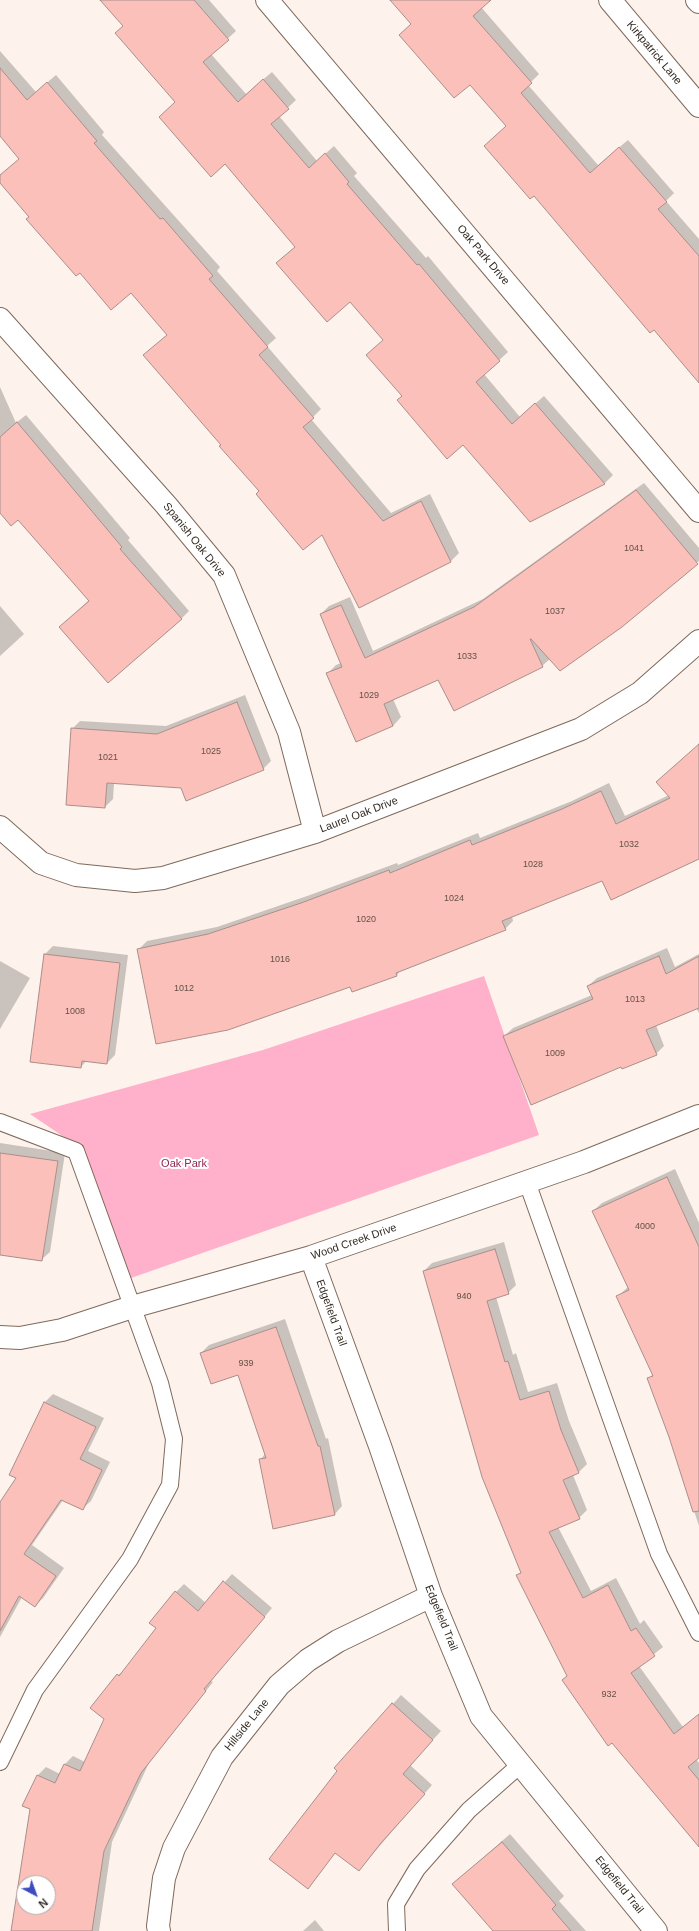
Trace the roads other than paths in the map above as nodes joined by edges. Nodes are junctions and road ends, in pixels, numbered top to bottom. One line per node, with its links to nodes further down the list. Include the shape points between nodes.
1 (267, 0): 5 (street, Oak Park Drive)
2 (610, 0): 3 (street, Kirkpatrick Lane)
3 (699, 106)
4 (0, 319): 8 (street, Spanish Oak Drive, via 166,505 224,575 289,732)
5 (699, 511)
6 (699, 641): 8 (street, Laurel Oak Drive, via 640,692 581,729)
7 (0, 827): 8 (street, Laurel Oak Drive, via 41,863 76,875 135,881 163,878)
8 (315, 832)
9 (699, 1116): 11 (street, Wood Creek Drive)
10 (0, 1122): 13 (lane, via 76,1151)
11 (527, 1182): 12 (street, Wood Creek Drive); 16 (lane, via 659,1554)
12 (311, 1257): 13 (street, Wood Creek Drive); 15 (street, Edgefield Trail)
13 (132, 1307): 14 (street, Wood Creek Drive, via 62,1330 20,1338); 17 (lane, via 160,1383 174,1439 170,1486 130,1559 35,1690)
14 (0, 1337)
15 (431, 1596): 18 (street, Edgefield Trail, via 482,1716); 19 (street, Hillside Lane, via 338,1641 308,1660 279,1684 222,1757 174,1848 164,1878)
16 (699, 1634)
17 (0, 1762)
18 (521, 1764): 20 (lane, via 469,1810 417,1869 396,1904); 21 (street, Edgefield Trail)
19 (159, 1931)
20 (396, 1931)
21 (656, 1931)

